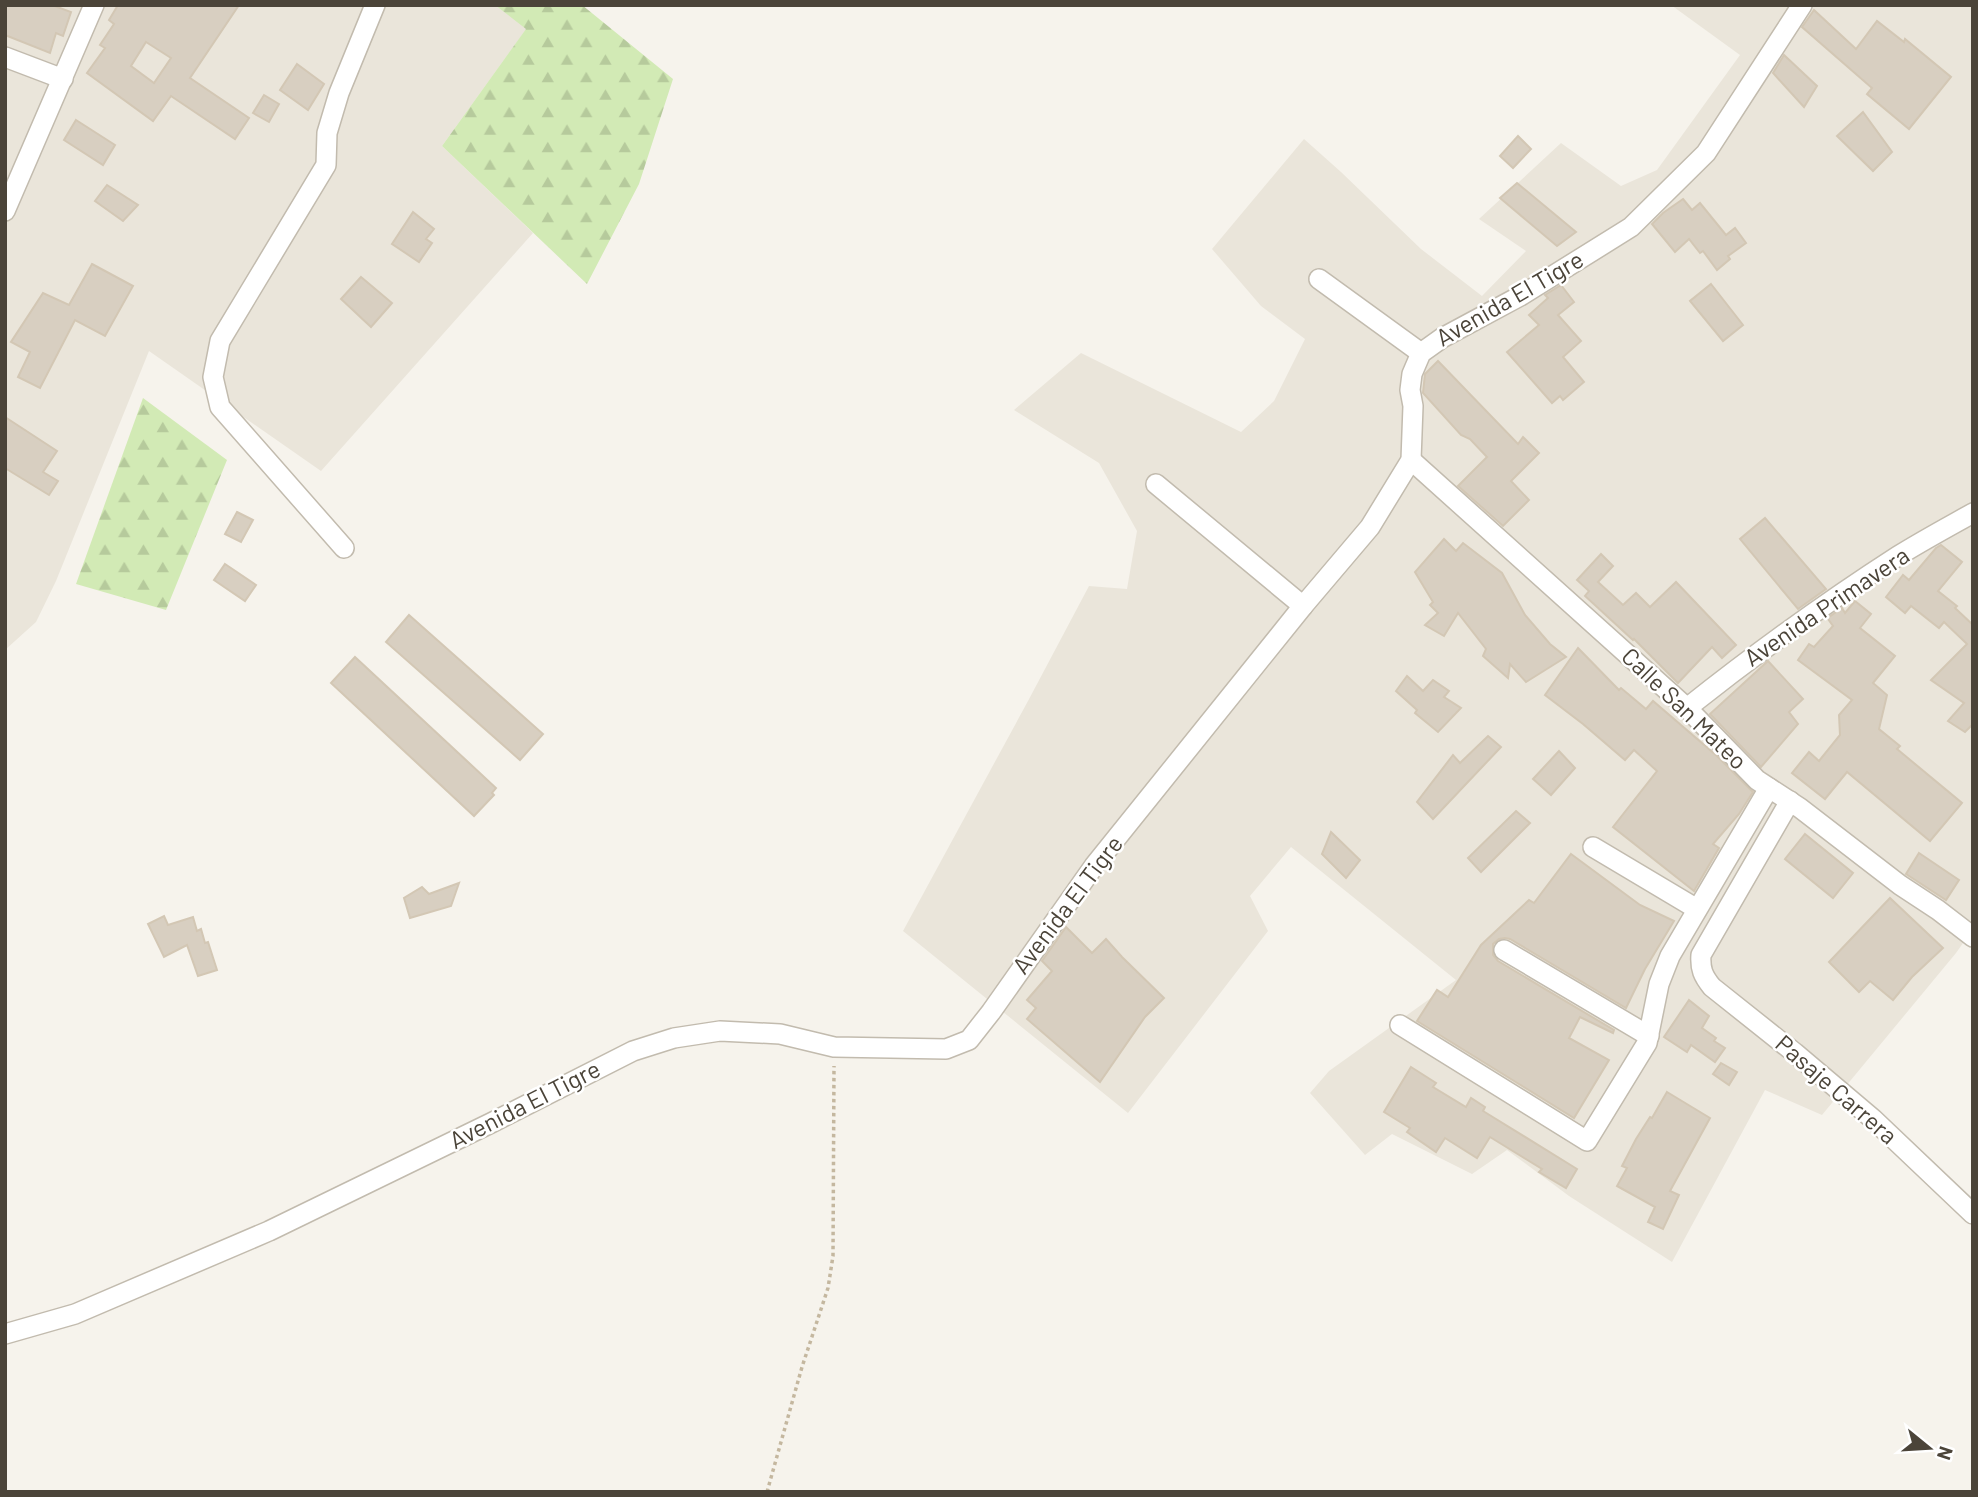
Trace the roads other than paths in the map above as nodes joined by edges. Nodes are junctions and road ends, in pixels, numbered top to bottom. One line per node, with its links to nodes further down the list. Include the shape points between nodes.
1 (94, 5): 5 (street)
2 (375, 5): 12 (street, via 339,93 327,133 326,165 220,341 213,377 220,407)
3 (1802, 5): 8 (street, Avenida El Tigre, via 1706,153 1631,227)
4 (5, 57): 5 (street)
5 (63, 79): 6 (street)
6 (5, 211)
7 (1319, 279): 8 (street)
8 (1421, 353): 9 (street, Avenida El Tigre, via 1410,390)
9 (1411, 460): 13 (street, Avenida El Tigre, via 1370,527); 14 (street, Calle San Mateo)
10 (1156, 484): 13 (street)
11 (1973, 513): 14 (street, Avenida Primavera, via 1850,587)
12 (344, 548)
13 (1303, 606): 24 (street, Avenida El Tigre, via 1094,866 969,1040 946,1049 834,1047 780,1034 720,1031 674,1038 633,1051 269,1231 75,1314)
14 (1687, 708): 15 (street, Calle San Mateo)
15 (1769, 788): 16 (street, Calle San Mateo); 18 (street)
16 (1790, 801): 19 (street, Calle San Mateo); 23 (street, Pasaje Carrera, via 1701,955 1700,967 1712,987 1873,1119)
17 (1593, 847): 18 (street)
18 (1698, 909): 22 (street, via 1670,956)
19 (1973, 937)
20 (1504, 950): 22 (street)
21 (1401, 1025): 22 (street, via 1587,1141)
22 (1649, 1036)
23 (1973, 1214)
24 (5, 1334)

